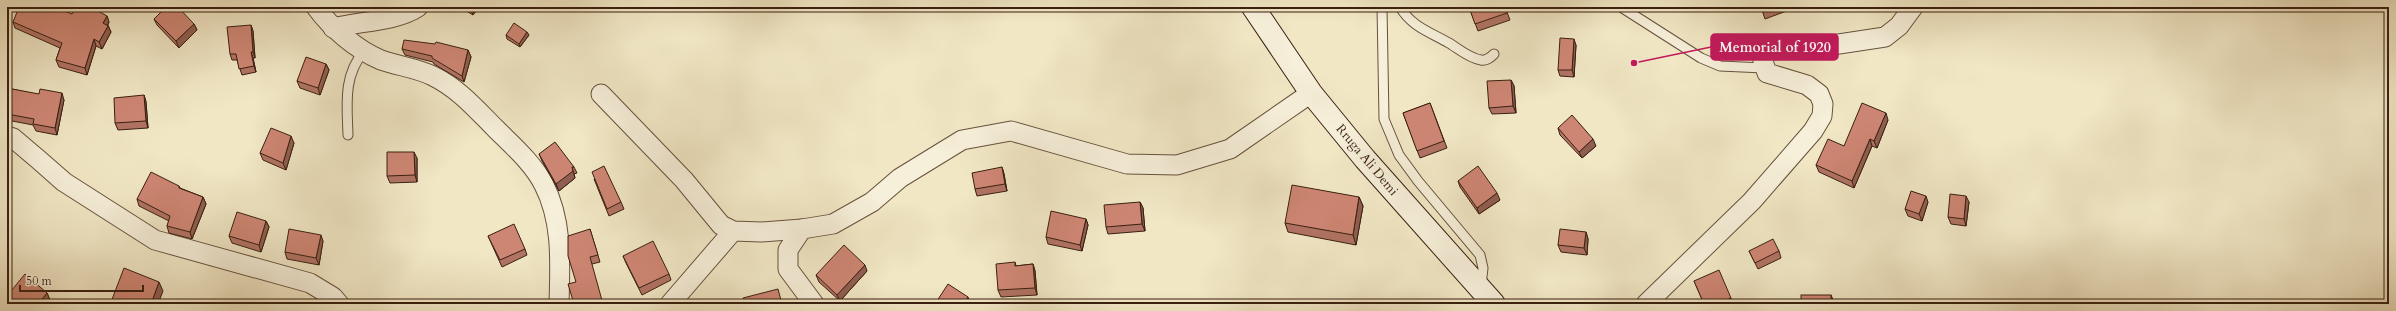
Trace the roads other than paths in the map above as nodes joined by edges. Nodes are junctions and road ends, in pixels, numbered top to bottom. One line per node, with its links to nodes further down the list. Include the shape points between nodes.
1 (316, 7): 8 (street)
2 (418, 7): 8 (street, via 411,12 392,17)
3 (1253, 7): 12 (main road, Rruga Ali Demi)
4 (1382, 7): 18 (lane, via 1384,119 1399,155 1480,255)
5 (1400, 7): 10 (lane, via 1422,30 1467,54 1482,60 1489,59)
6 (1622, 7): 11 (lane, via 1701,58 1720,66)
7 (1913, 7): 11 (street, via 1899,26 1884,37 1819,47 1772,50 1765,54)
8 (334, 28): 9 (street)
9 (364, 51): 14 (lane, via 354,62 350,74 347,94); 20 (street, via 380,59 432,75 463,94 522,156 544,184 555,213 560,248)
10 (1494, 54)
11 (1764, 68): 23 (street, via 1773,77 1787,78 1807,85 1819,94 1823,104 1822,116 1814,131 1752,201)
12 (1312, 93): 16 (street, via 1230,149 1177,165 1127,164 1011,131 962,140 900,178 872,202 853,214 833,224); 18 (main road, Rruga Ali Demi, via 1365,159)
13 (602, 94): 17 (street, via 684,180 720,225)
14 (348, 135)
15 (7, 136): 19 (street, via 64,182 155,240 310,284 333,297)
16 (802, 229): 17 (street); 22 (street, via 788,250 788,269)
17 (733, 231): 21 (street)
18 (1487, 297)
19 (338, 304)
20 (559, 304)
21 (670, 304)
22 (814, 304)
23 (1646, 304)

